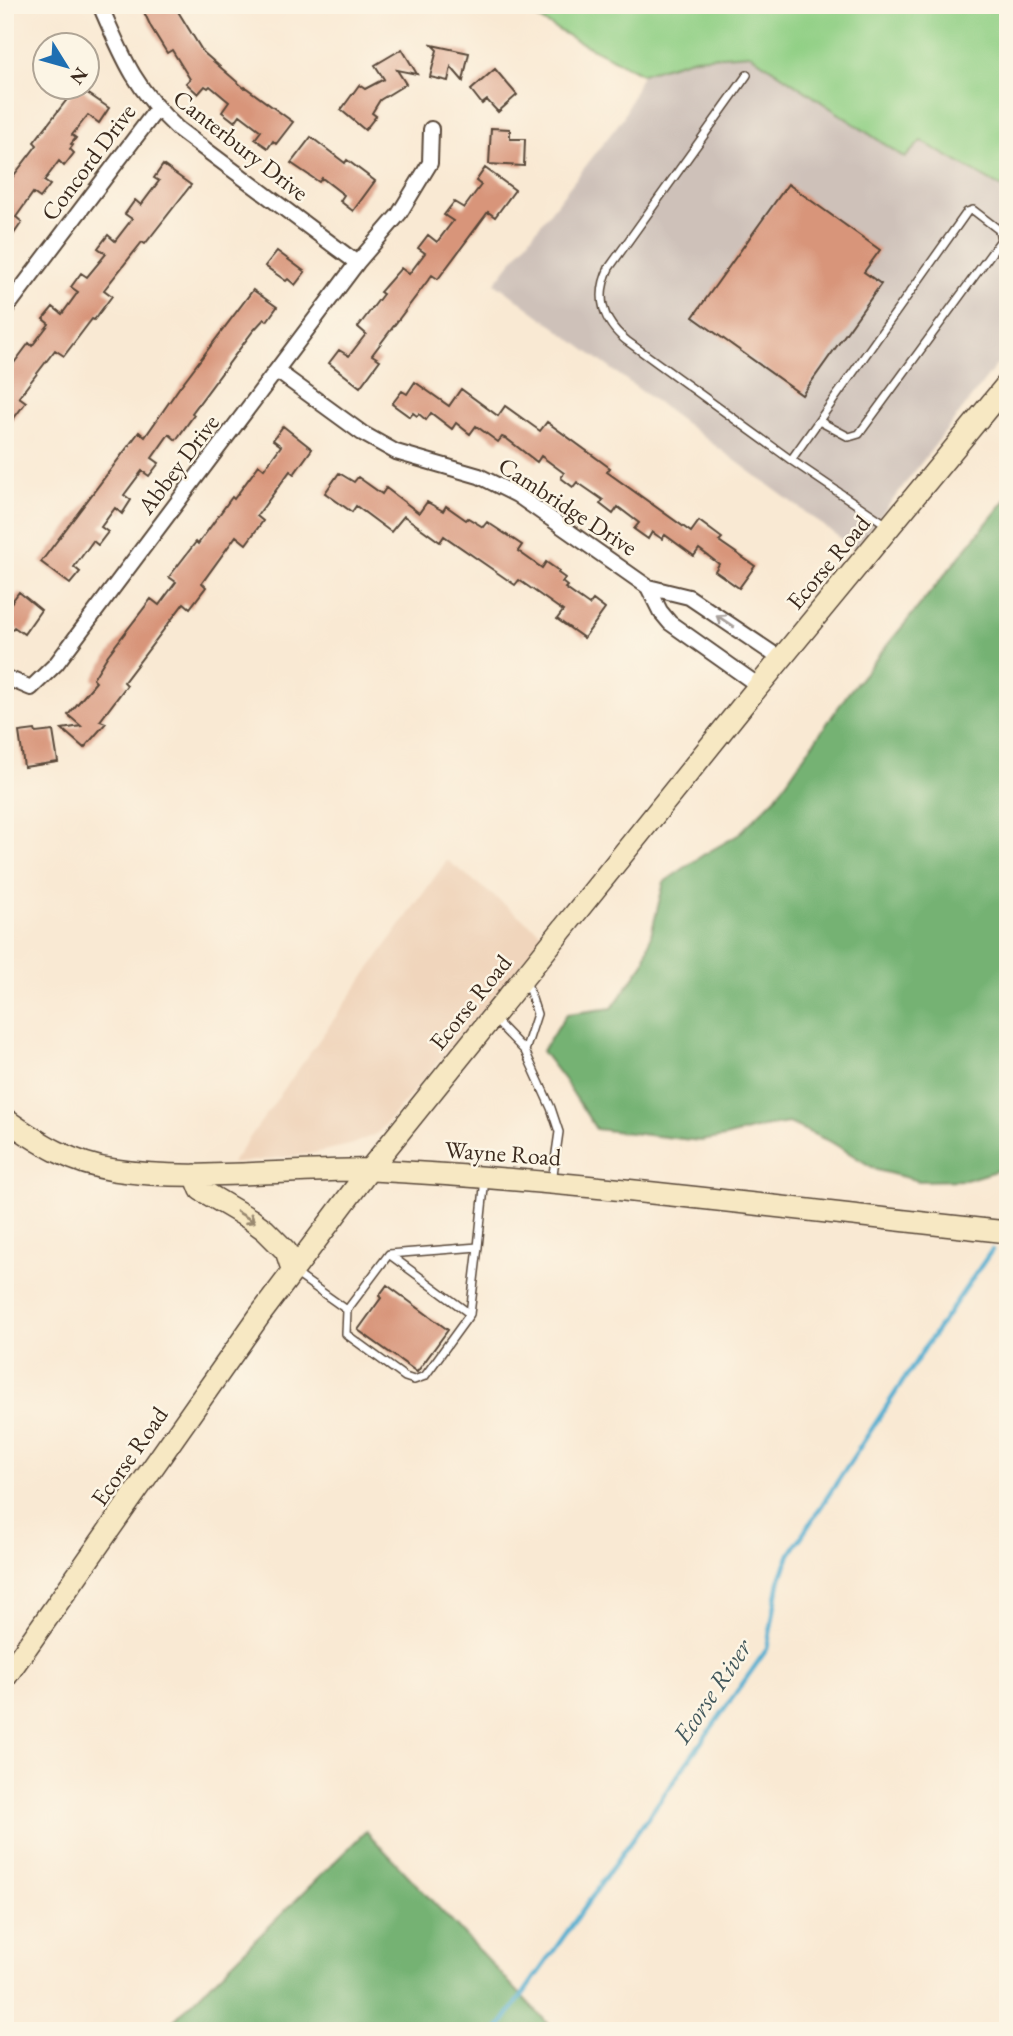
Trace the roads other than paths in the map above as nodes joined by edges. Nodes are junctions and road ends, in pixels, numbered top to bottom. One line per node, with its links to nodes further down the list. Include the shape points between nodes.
1 (100, 5): 3 (street, Canterbury Drive, via 132,75)
2 (747, 75): 10 (lane, via 609,268 602,304 611,326 627,341)
3 (157, 109): 5 (street, Canterbury Drive); 6 (street, Concord Drive)
4 (431, 130): 5 (street, Abbey Drive, via 430,163 399,214)
5 (357, 263): 7 (street, Abbey Drive)
6 (5, 310)
7 (277, 371): 12 (street, Cambridge Drive, via 396,452 479,476 517,495); 14 (street, Abbey Drive, via 56,664 31,688)
8 (1008, 383): 11 (main road, Ecorse Road)
9 (819, 421): 9 (lane, via 967,212 973,210 999,230 1001,240 859,434 849,436); 10 (lane)
10 (792, 460): 11 (lane)
11 (891, 527): 13 (main road, Ecorse Road)
12 (648, 587): 13 (street, Cambridge Drive, one-way to 12, via 689,597); 15 (street, Cambridge Drive, via 670,623)
13 (781, 659): 15 (main road, Ecorse Road)
14 (5, 677)
15 (759, 686): 16 (main road, Ecorse Road)
16 (525, 976): 17 (main road, Ecorse Road); 18 (lane, via 537,1014)
17 (492, 1017): 18 (lane); 20 (main road, Ecorse Road)
18 (525, 1051): 23 (lane, via 559,1132)
19 (5, 1119): 21 (main road, Wayne Road, via 64,1156 93,1166)
20 (369, 1170): 21 (main road, Wayne Road); 22 (main road, Wayne Road); 27 (main road, Ecorse Road)
21 (195, 1175): 27 (main road, one-way to 27, via 201,1190 265,1230 286,1251)
22 (485, 1178): 23 (main road, Wayne Road); 25 (lane)
23 (552, 1182): 24 (main road, Wayne Road)
24 (1008, 1232)
25 (478, 1247): 26 (lane); 29 (lane)
26 (389, 1254): 28 (lane); 29 (lane)
27 (293, 1272): 28 (lane); 30 (main road, Ecorse Road)
28 (347, 1310): 29 (lane, via 346,1334 414,1380 425,1376)
29 (470, 1314)
30 (5, 1678)

